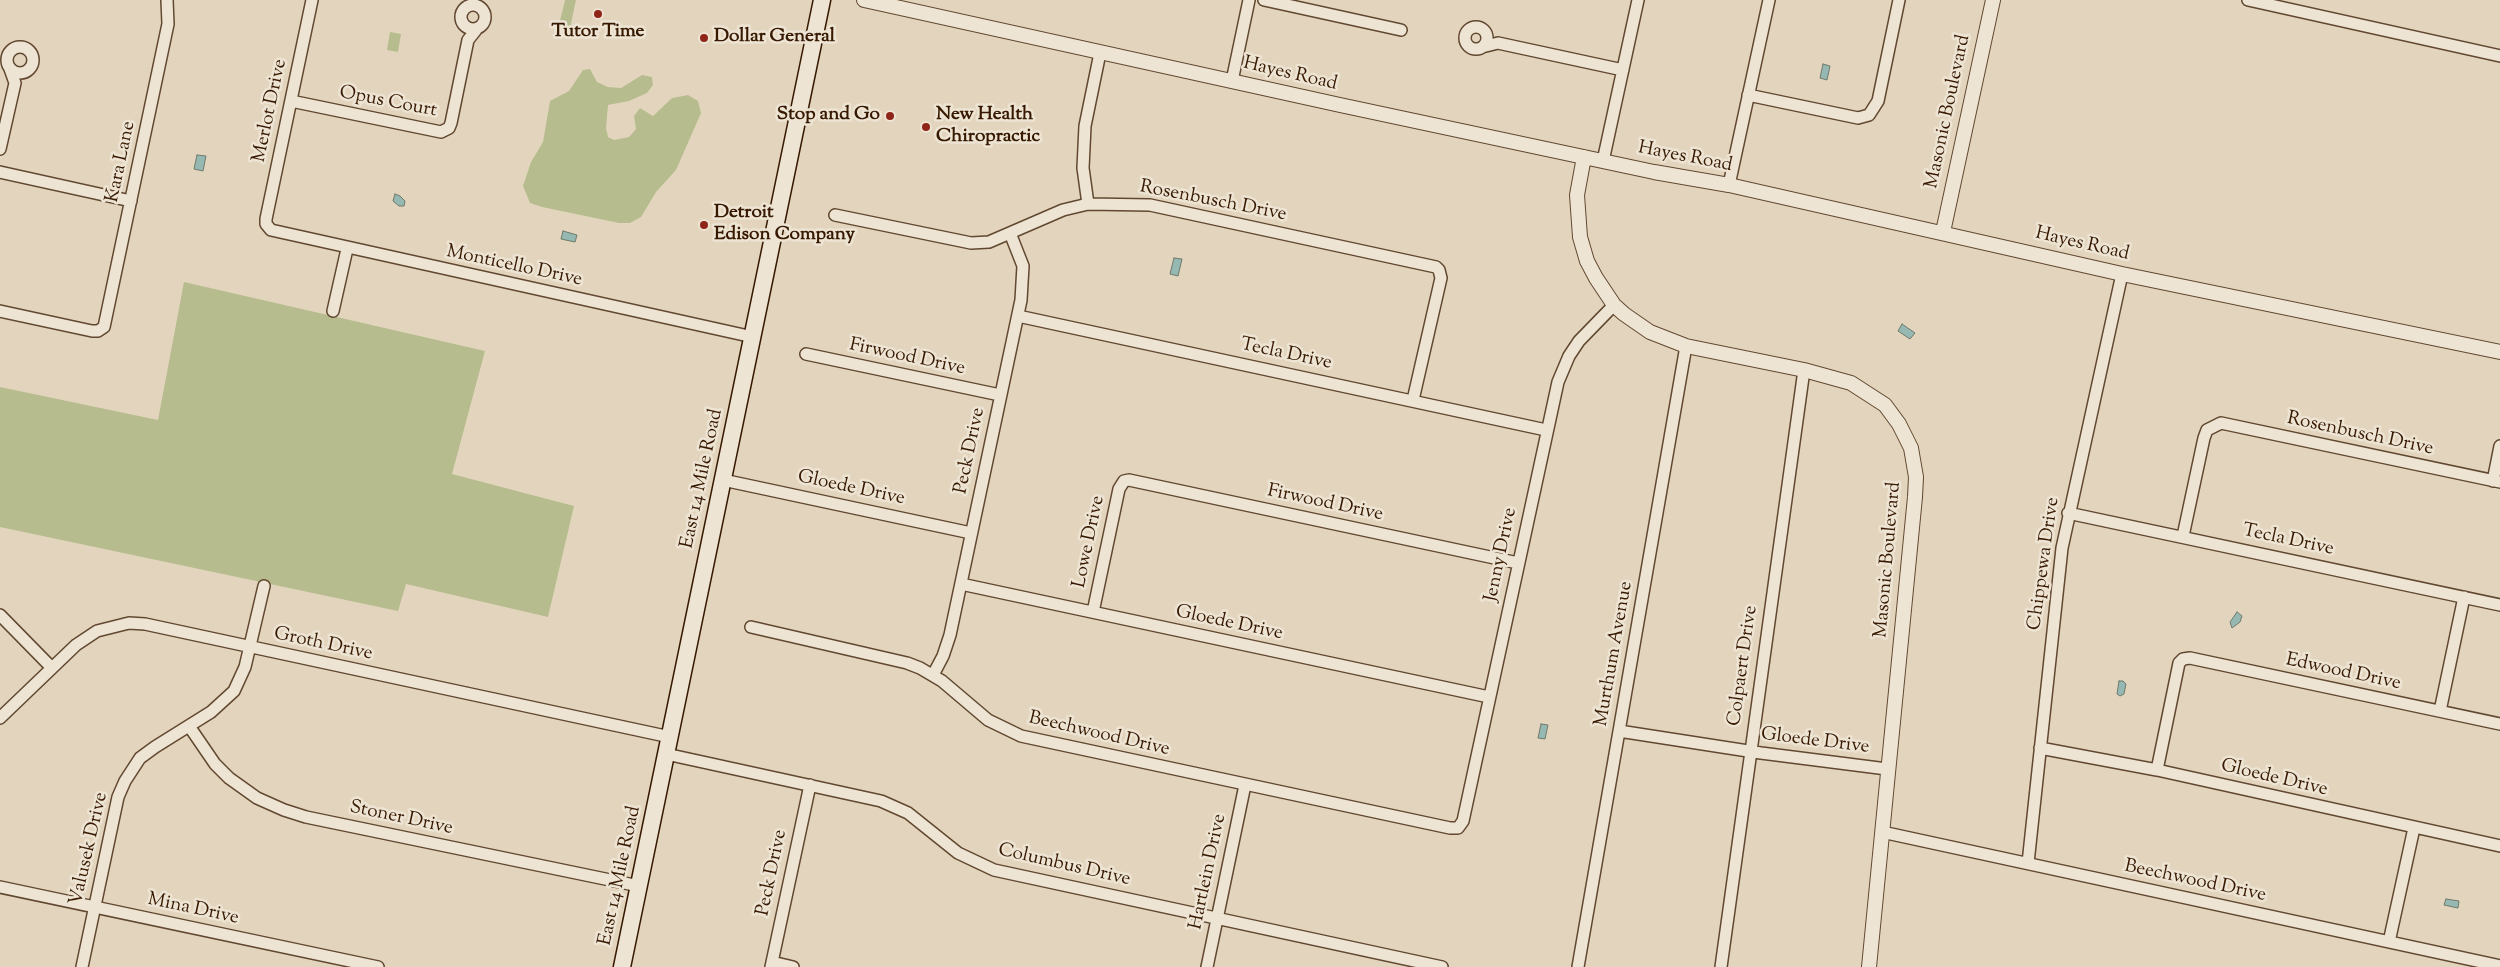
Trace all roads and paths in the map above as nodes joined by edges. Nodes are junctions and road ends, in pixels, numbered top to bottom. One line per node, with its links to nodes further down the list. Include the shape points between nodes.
1 (166, 0): 33 (street, Kara Lane, via 168,24)
2 (312, 0): 27 (street, Merlot Drive)
3 (822, 0): 45 (main road, East 14 Mile Road)
4 (864, 0): 19 (street, Hayes Road)
5 (1249, 0): 24 (street)
6 (1264, 0): 14 (street)
7 (1638, 0): 22 (street)
8 (1769, 0): 26 (street)
9 (1899, 0): 26 (street, via 1878,101 1869,115 1858,118)
10 (1993, 0): 37 (street, Masonic Boulevard)
11 (2248, 0): 20 (street)
12 (464, 27): 13 (street); 13 (street, Opus Court, via 460,19 462,11 476,5 483,10 485,17 483,25); 16 (street, Opus Court)
13 (476, 30): 16 (street, Opus Court)
14 (1401, 30)
15 (1486, 34): 17 (street); 18 (street); 18 (street, via 1474,28 1466,34 1465,41 1469,47)
16 (468, 40): 27 (street, Opus Court, via 449,128 442,132)
17 (1498, 43): 18 (street); 22 (street)
18 (1482, 47)
19 (1100, 53): 24 (street, Hayes Road); 34 (street, via 1085,126 1083,168)
20 (2500, 56)
21 (10, 69): 23 (street, via 17,73); 23 (street, via 6,61 9,53 16,48 24,48 32,58 31,66); 25 (street)
22 (1623, 70): 30 (street)
23 (25, 72): 25 (street)
24 (1232, 81): 29 (street, Hayes Road)
25 (14, 83): 28 (street)
26 (1748, 95): 32 (street)
27 (291, 101): 36 (street, Merlot Drive, via 266,219)
28 (0, 150)
29 (1584, 157): 30 (street, Hayes Road); 41 (street, Masonic Boulevard, via 1577,196 1580,237 1587,261)
30 (1603, 161): 32 (street, Hayes Road)
31 (0, 172): 33 (street)
32 (1729, 185): 37 (street, Hayes Road)
33 (131, 201): 42 (street, Kara Lane, via 108,316 102,330 92,331)
34 (1088, 204): 38 (street, Rosenbusch Drive, via 1064,210); 51 (street, Rosenbusch Drive, via 1150,205 1439,270 1440,278)
35 (835, 216): 38 (street, Rosenbusch Drive, via 971,244 989,242)
36 (268, 228): 39 (street, Monticello Drive)
37 (1942, 232): 40 (street, Hayes Road)
38 (1010, 233): 44 (street, Peck Drive, via 1023,266 1024,283)
39 (347, 249): 43 (street); 45 (street, Monticello Drive)
40 (2122, 274): 47 (street, Hayes Road); 57 (street, Chippewa Drive)
41 (1614, 305): 46 (street, Masonic Boulevard, via 1650,332); 52 (street, Jenny Drive, via 1569,356 1558,382)
42 (0, 311)
43 (333, 311)
44 (1018, 316): 50 (street, Peck Drive); 51 (street, Tecla Drive)
45 (753, 337): 54 (main road, East 14 Mile Road)
46 (1686, 346): 49 (street, Masonic Boulevard); 76 (street, Murthum Avenue)
47 (2500, 352)
48 (806, 354): 50 (street, Firwood Drive)
49 (1804, 370): 79 (street, Colpaert Drive); 81 (street, Masonic Boulevard, via 1851,383 1876,397 1899,424 1914,460 1915,507)
50 (1000, 395): 58 (street, Peck Drive)
51 (1413, 400): 52 (street, Tecla Drive)
52 (1546, 430): 60 (street, Jenny Drive)
53 (2500, 446): 56 (street)
54 (723, 480): 58 (street, Gloede Drive); 77 (main road, East 14 Mile Road)
55 (1124, 481): 60 (street, Firwood Drive); 65 (street, Lowe Drive, via 1119,489)
56 (2496, 481): 59 (street, Rosenbusch Drive, via 2226,424 2213,426 2204,438)
57 (2068, 513): 59 (street, Tecla Drive); 78 (street, Chippewa Drive)
58 (971, 533): 61 (street, Peck Drive)
59 (2183, 536): 63 (street, Tecla Drive)
60 (1518, 563): 71 (street, Jenny Drive)
61 (961, 584): 65 (street, Gloede Drive); 70 (street, Peck Drive, via 950,635)
62 (264, 586): 68 (street, Valusek Drive)
63 (2464, 597): 64 (street, Tecla Drive); 72 (street)
64 (2500, 605)
65 (1093, 612): 71 (street, Gloede Drive)
66 (0, 615): 69 (street)
67 (751, 627): 70 (street, Beechwood Drive, via 907,663)
68 (250, 647): 69 (street, Groth Drive, via 129,623 97,631 76,645); 75 (street, Valusek Drive, via 234,691); 77 (street, Groth Drive)
69 (52, 668): 73 (street, Groth Drive)
70 (932, 674): 84 (street, Beechwood Drive, via 988,720 1021,736)
71 (1489, 698): 85 (street, Jenny Drive, via 1463,821)
72 (2440, 711): 74 (street, Edwood Drive); 82 (street, Edwood Drive, via 2183,659 2179,663)
73 (0, 718)
74 (2500, 724)
75 (189, 726): 90 (street, Stoner Drive, via 228,778 257,798 284,810); 92 (street, Valusek Drive, via 140,758 125,781 118,796)
76 (1619, 731): 79 (street, Gloede Drive); 103 (street, Murthum Avenue)
77 (670, 737): 80 (main road, East 14 Mile Road)
78 (2040, 748): 82 (street, Gloede Drive); 89 (street, Chippewa Drive)
79 (1750, 751): 81 (street, Gloede Drive); 104 (street, Colpaert Drive)
80 (666, 754): 83 (street, Columbus Drive); 90 (main road, East 14 Mile Road)
81 (1887, 769): 87 (street, Masonic Boulevard)
82 (2157, 770): 86 (street, Gloede Drive)
83 (810, 785): 93 (street, Columbus Drive, via 881,801 897,808 958,852 994,870); 95 (street, Peck Drive)
84 (1245, 785): 85 (street, Beechwood Drive); 93 (street, Hartlein Drive)
85 (1458, 828)
86 (2414, 828): 88 (street, Gloede Drive); 94 (street)
87 (1882, 832): 89 (street, Beechwood Drive); 105 (street, Masonic Boulevard)
88 (2500, 846)
89 (2028, 863): 94 (street, Beechwood Drive)
90 (639, 886): 99 (main road, East 14 Mile Road)
91 (0, 887): 92 (street, Mina Drive)
92 (94, 907): 97 (street, Valusek Drive); 98 (street, Mina Drive)
93 (1217, 918): 101 (street, Hartlein Drive); 102 (street, Columbus Drive)
94 (2389, 942): 96 (street, Beechwood Drive)
95 (771, 965): 100 (street)
96 (2500, 966)
97 (82, 967)
98 (378, 967)
99 (622, 967)
100 (793, 967)
101 (1207, 967)
102 (1442, 967)
103 (1578, 967)
104 (1721, 967)
105 (1868, 967)

